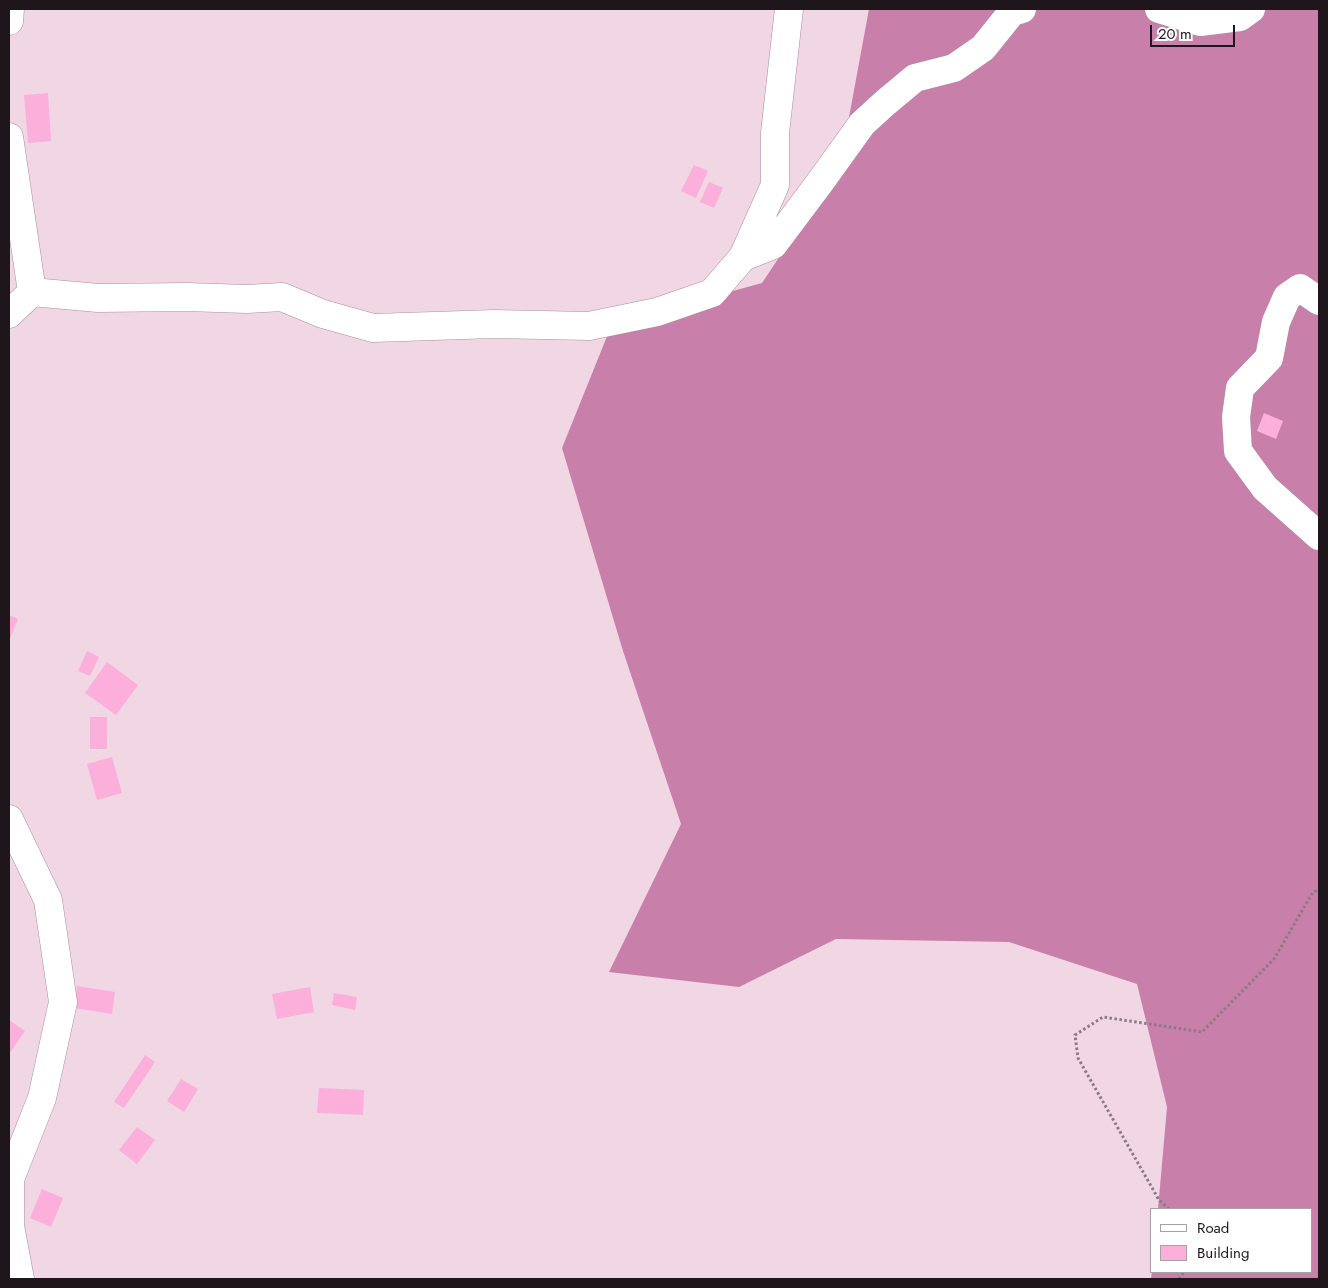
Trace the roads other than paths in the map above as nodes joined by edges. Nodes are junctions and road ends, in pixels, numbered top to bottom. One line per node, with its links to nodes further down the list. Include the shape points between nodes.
1 (10, 9): 6 (street)
2 (789, 9): 8 (street, via 775,133 774,185)
3 (1022, 9): 8 (street, via 1012,12 983,48 954,68 915,78 885,103 862,124 772,245)
4 (1159, 9): 5 (street, via 1200,22 1240,17)
5 (1251, 9)
6 (9, 21)
7 (9, 137): 9 (street)
8 (742, 256): 9 (street, via 712,293 657,312 589,326 494,324 373,328 323,314 282,296 247,299 98,298)
9 (32, 292): 11 (street)
10 (1319, 301): 12 (street, via 1300,288 1287,297 1276,322 1269,358 1240,388 1236,417 1238,451 1266,488)
11 (9, 314)
12 (1319, 536)
13 (9, 819): 14 (street, via 48,900 63,1002 42,1098)
14 (9, 1179): 15 (street, via 10,1226)
15 (20, 1279)

